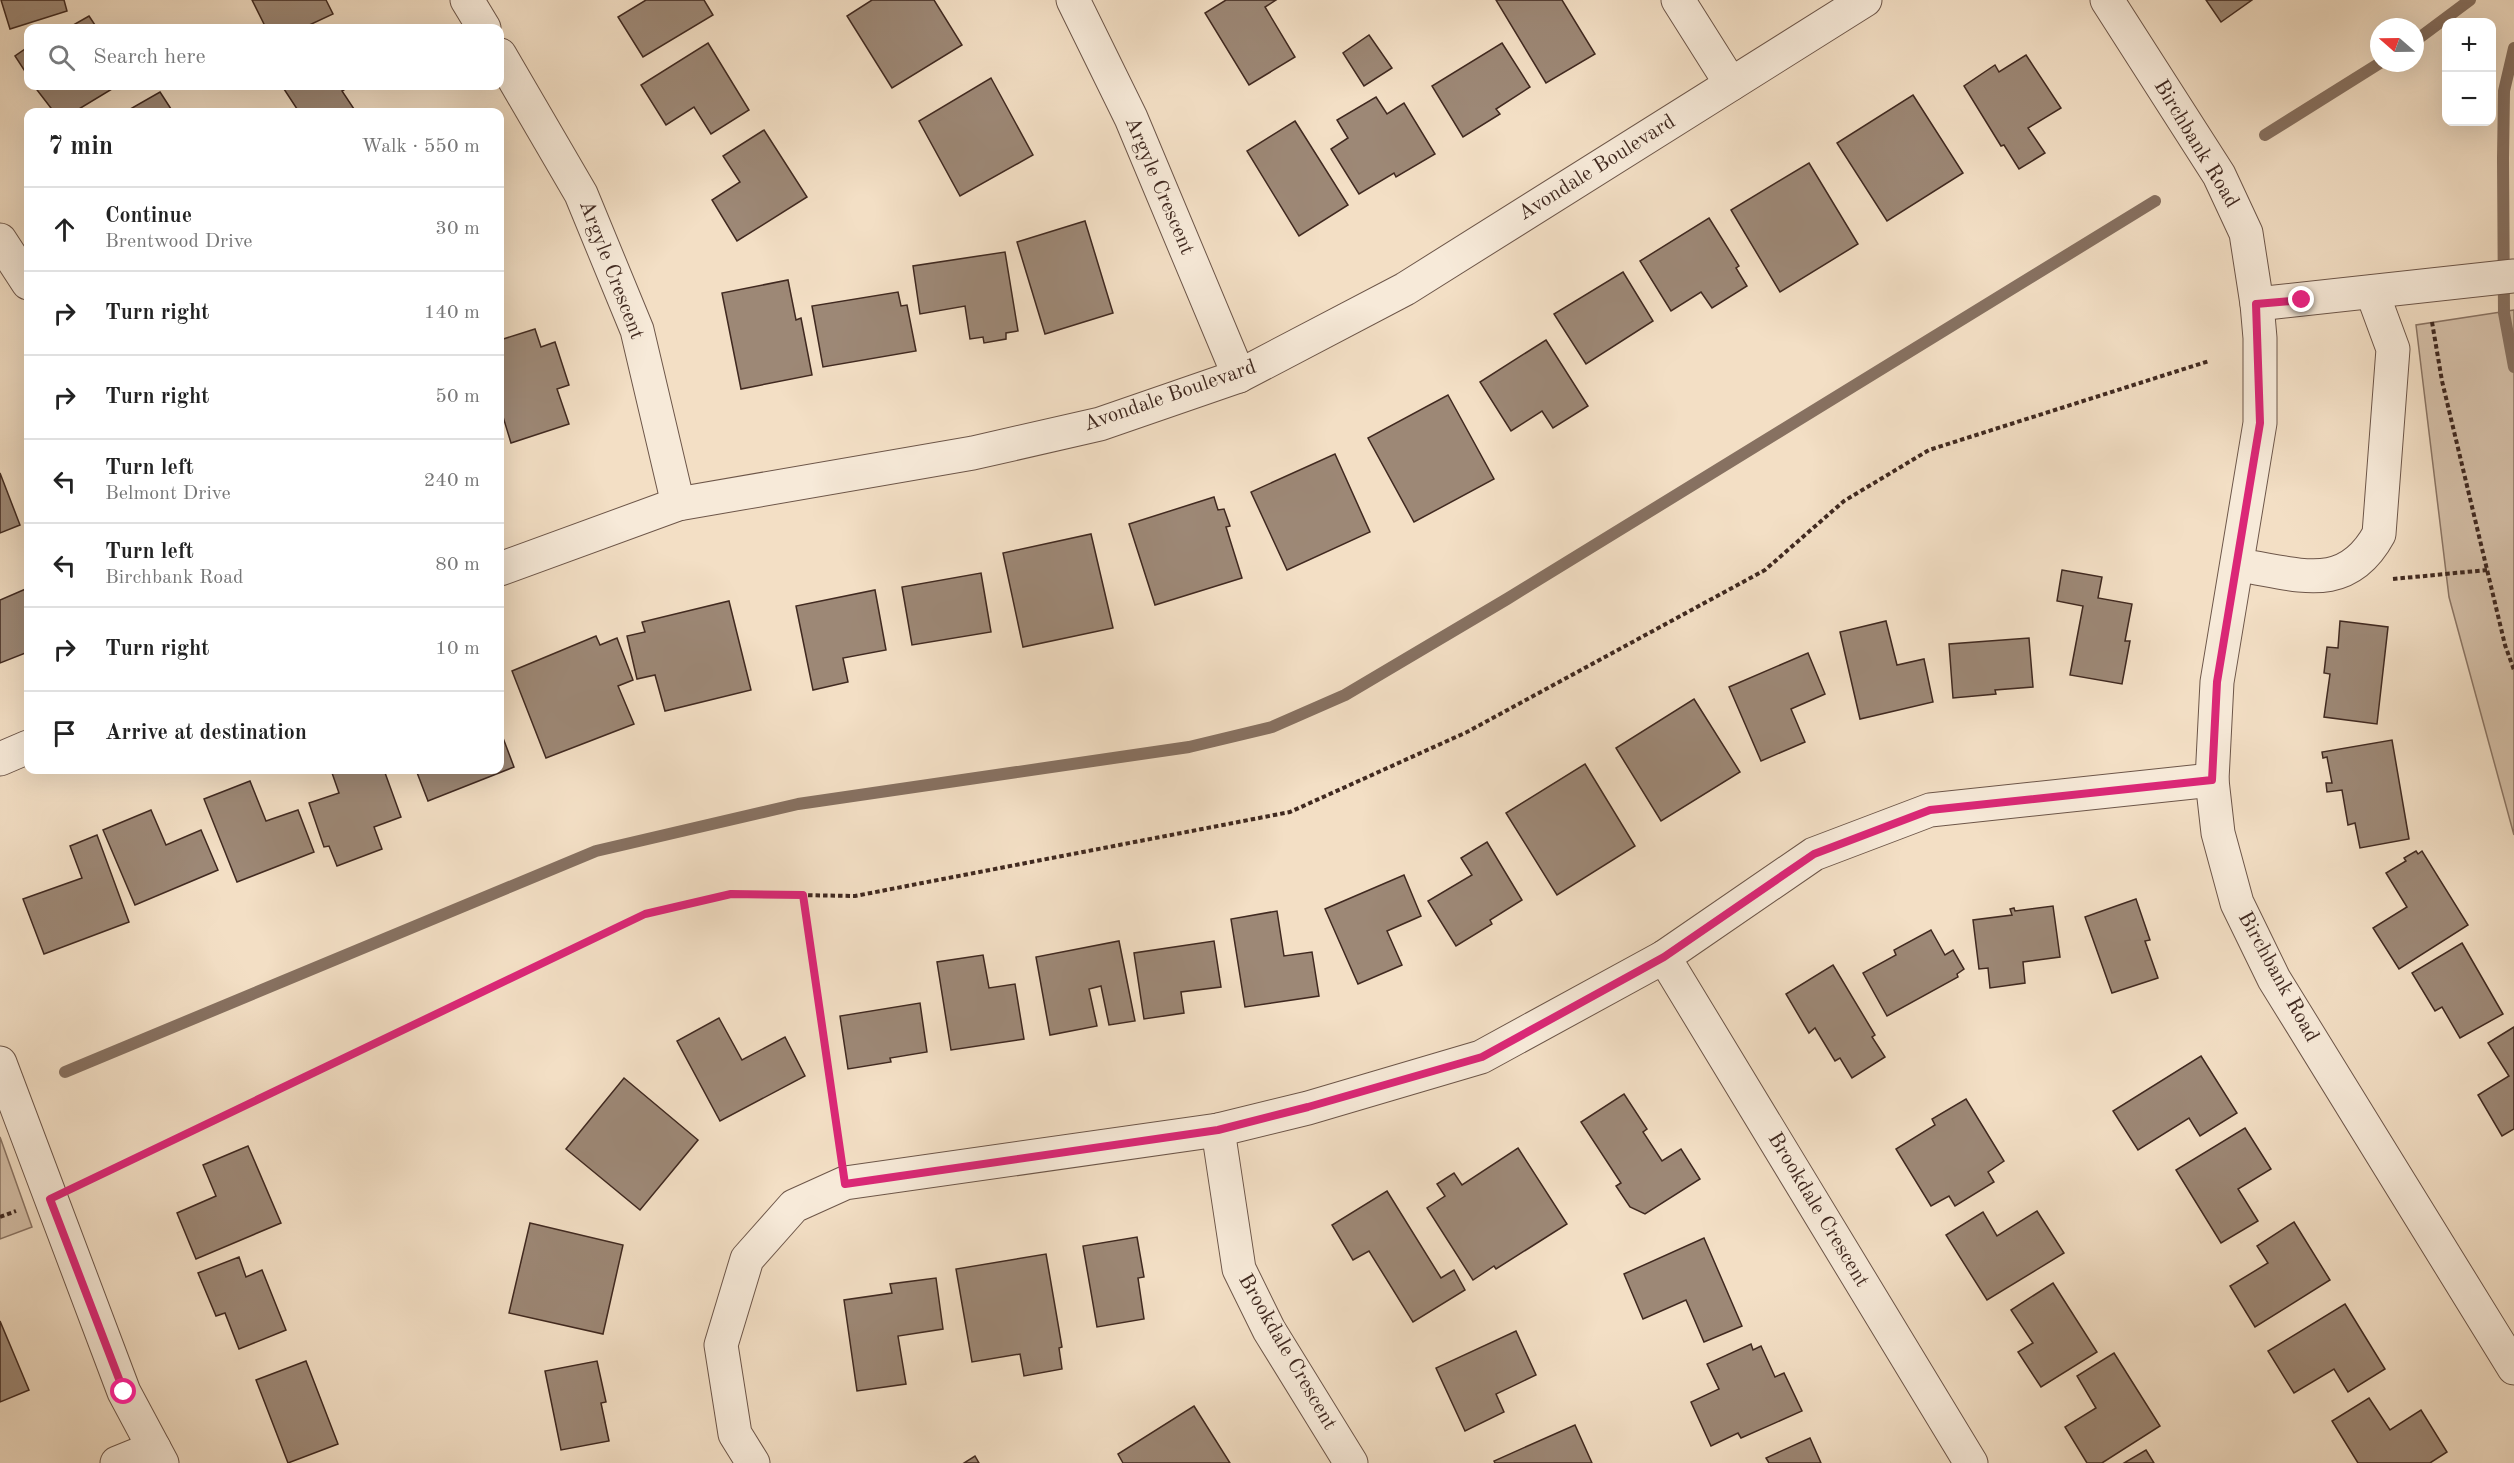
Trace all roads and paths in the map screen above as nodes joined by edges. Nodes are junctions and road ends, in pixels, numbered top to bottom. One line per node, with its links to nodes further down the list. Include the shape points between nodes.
1 (467, 0): 6 (street)
2 (1072, 0): 16 (street, Argyle Crescent, via 1131,118)
3 (1678, 0): 8 (street)
4 (1865, 0): 8 (street, Avondale Boulevard)
5 (2108, 0): 14 (street, Birchbank Road, via 2218,175 2246,232)
6 (482, 24)
7 (504, 62): 17 (street, Argyle Crescent, via 581,194 637,330)
8 (1731, 84): 16 (street, Avondale Boulevard, via 1405,290)
9 (0, 240): 11 (street)
10 (2514, 276): 12 (street)
11 (24, 277)
12 (2433, 285): 13 (street); 21 (path, via 2442,381)
13 (2372, 292): 14 (street); 19 (street, via 2393,349 2383,513 2379,534 2369,553)
14 (2256, 304): 18 (street, Birchbank Road, via 2260,423)
15 (2209, 361): 26 (path, via 1929,450 1844,501 1765,570 1467,732 1290,812 855,896)
16 (1239, 376): 17 (street, Avondale Boulevard, via 1100,424 973,453)
17 (678, 504): 20 (street, Avondale Boulevard)
18 (2238, 564): 19 (street, via 2311,576 2333,575); 25 (street, Birchbank Road, via 2217,682)
19 (2353, 567): 21 (path, via 2388,580)
20 (504, 568)
21 (2487, 570): 22 (path)
22 (2514, 670)
23 (24, 749): 24 (street)
24 (0, 759)
25 (2212, 780): 27 (street, via 1930,810 1814,854); 33 (street, Birchbank Road, via 2218,833 2237,903 2274,980)
26 (803, 895): 30 (path); 31 (path, via 731,894 645,914)
27 (1664, 957): 29 (street, via 1482,1057); 38 (street, Brookdale Crescent)
28 (0, 1064): 31 (street)
29 (1218, 1130): 30 (street); 37 (street, Brookdale Crescent, via 1239,1269 1269,1330)
30 (845, 1184): 36 (street, via 794,1206 747,1259 721,1345 735,1434)
31 (50, 1199): 32 (path); 34 (street, via 124,1392)
32 (0, 1217)
33 (2514, 1368)
34 (158, 1456): 35 (street)
35 (117, 1463)
36 (753, 1463)
37 (1351, 1463)
38 (1971, 1463)

